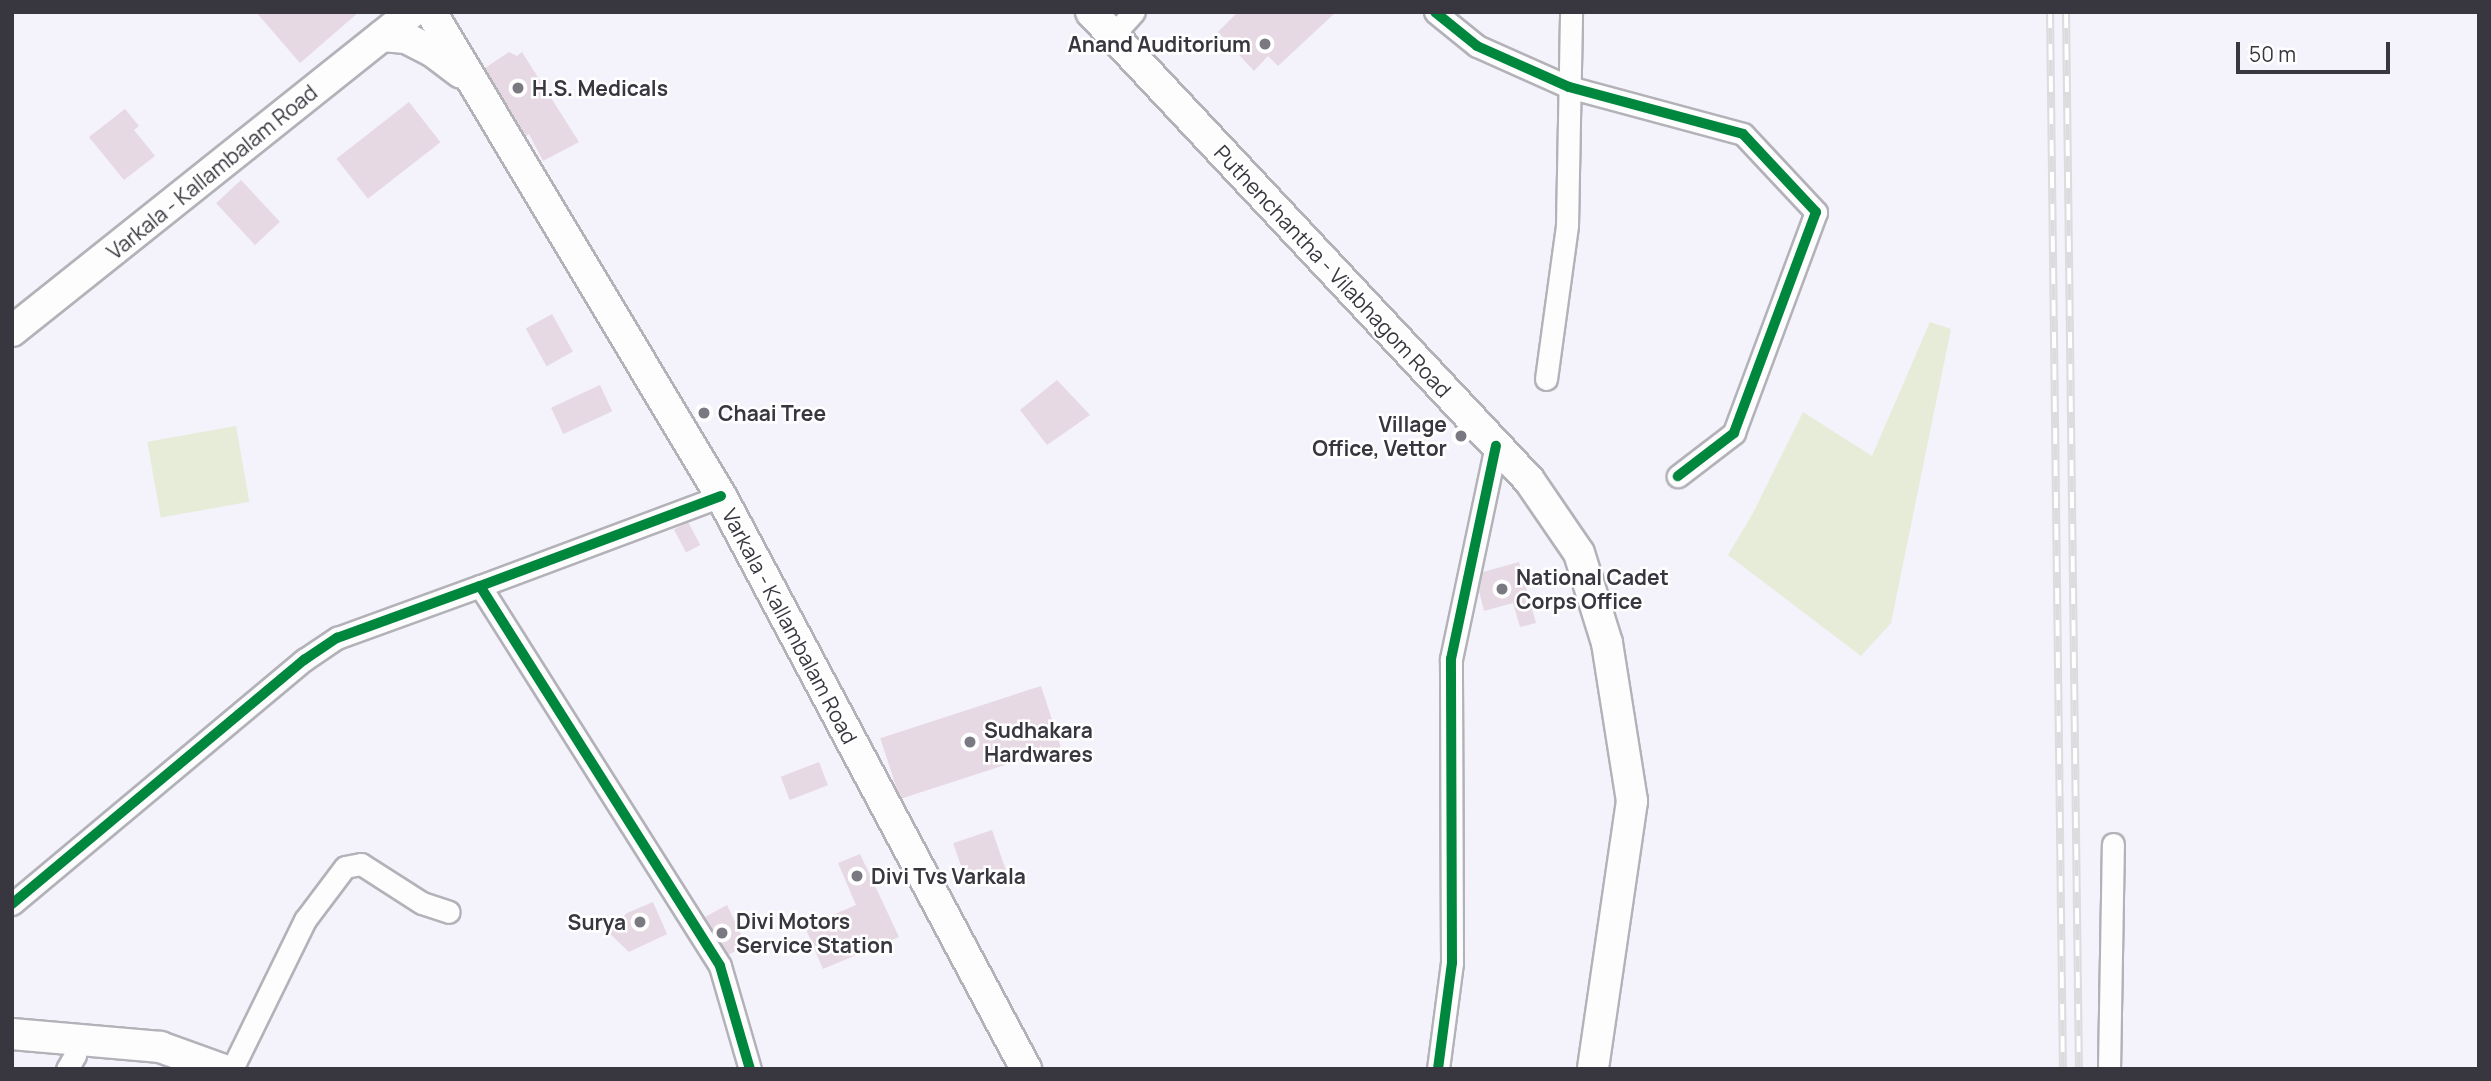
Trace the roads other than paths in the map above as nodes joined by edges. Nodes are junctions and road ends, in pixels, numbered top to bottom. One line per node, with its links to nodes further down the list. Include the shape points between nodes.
1 (412, 12): 8 (main road, Varkala - Kallambalam Road)
2 (431, 12): 9 (main road, Varkala - Kallambalam Road)
3 (1091, 12): 7 (main road, Puthenchantha - Vilabhagom Road)
4 (1134, 12): 7 (street)
5 (1435, 12): 10 (street, via 1477,46)
6 (1571, 12): 10 (street)
7 (1113, 35): 13 (main road, Puthenchantha - Vilabhagom Road)
8 (382, 36): 9 (main road, via 406,38 432,51); 11 (main road, Varkala - Kallambalam Road)
9 (472, 81): 15 (main road, Varkala - Kallambalam Road)
10 (1569, 86): 12 (street, via 1567,225); 14 (street, via 1743,134 1816,212 1734,433)
11 (12, 331)
12 (1545, 379)
13 (1496, 446): 27 (street, via 1451,659 1452,963); 28 (main road, Puthenchantha - Vilabhagom Road, via 1529,480 1579,552 1607,643 1632,801)
14 (1678, 476)
15 (721, 496): 16 (street); 26 (main road, Varkala - Kallambalam Road)
16 (480, 586): 18 (street, via 337,638 304,660); 25 (street, via 720,966)
17 (2113, 844): 29 (street)
18 (12, 904)
19 (449, 912): 24 (street, via 414,899 361,864 345,867 305,920)
20 (12, 1034): 21 (main road)
21 (76, 1040): 22 (street); 23 (main road, via 160,1047)
22 (67, 1069)
23 (221, 1069)
24 (232, 1069)
25 (750, 1069)
26 (1027, 1069)
27 (1438, 1069)
28 (1593, 1069)
29 (2109, 1069)

